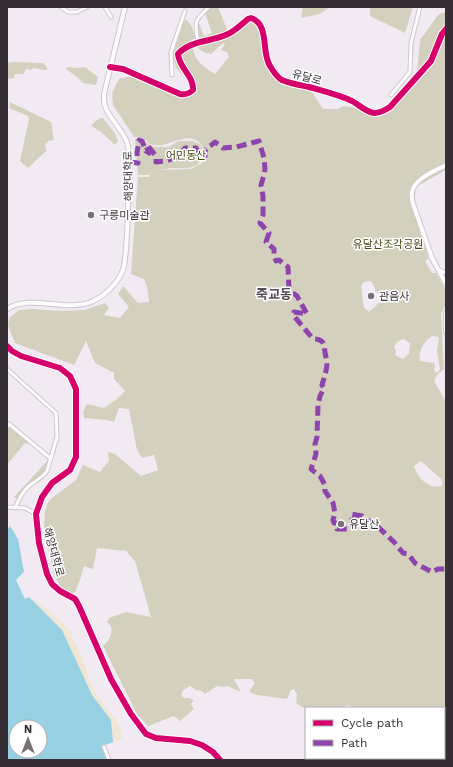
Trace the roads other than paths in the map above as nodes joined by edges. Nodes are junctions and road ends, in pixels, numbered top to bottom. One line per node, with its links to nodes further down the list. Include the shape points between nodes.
1 (61, 7): 2 (street, via 68,12 77,12)
2 (87, 7)
3 (105, 7): 8 (street)
4 (125, 7): 11 (street, 해양대학로)
5 (209, 7): 10 (street, via 196,20)
6 (420, 7): 13 (street, via 411,43 410,72)
7 (185, 11): 12 (street, via 171,52)
8 (111, 17)
9 (446, 29): 10 (street, 유달로, via 431,61 384,112 377,113 351,100 280,79 267,59 265,38 254,19 248,19 229,34)
10 (198, 42): 11 (street, 유달로, via 178,54 183,68 193,82 193,90 190,93 174,91 123,69)
11 (110, 67): 18 (street, 해양대학로, via 104,94 105,106 127,142 130,162 126,239 120,277 100,297 90,302 62,305 26,302)
12 (172, 76)
13 (391, 95)
14 (446, 165): 15 (street, via 419,181 412,191 413,204)
15 (438, 270): 16 (street); 17 (street)
16 (446, 273)
17 (446, 284)
18 (7, 309)
19 (446, 313): 20 (street)
20 (446, 332)
21 (7, 346): 27 (street, 해양대학로, via 21,356 60,368 70,376 76,389 76,457 70,470 52,483 42,497)
22 (7, 370): 24 (street, via 56,413 57,435)
23 (7, 426): 24 (street, via 9,424)
24 (50, 458): 26 (street, via 44,476 29,486 20,496)
25 (7, 506): 26 (street)
26 (15, 508): 27 (street, via 25,508)
27 (36, 514): 30 (street, 해양대학로, via 39,543 47,574 52,584 75,599 111,678 139,725 146,734 156,738 190,741 202,745)
28 (104, 747): 29 (street)
29 (109, 760)
30 (220, 760)

